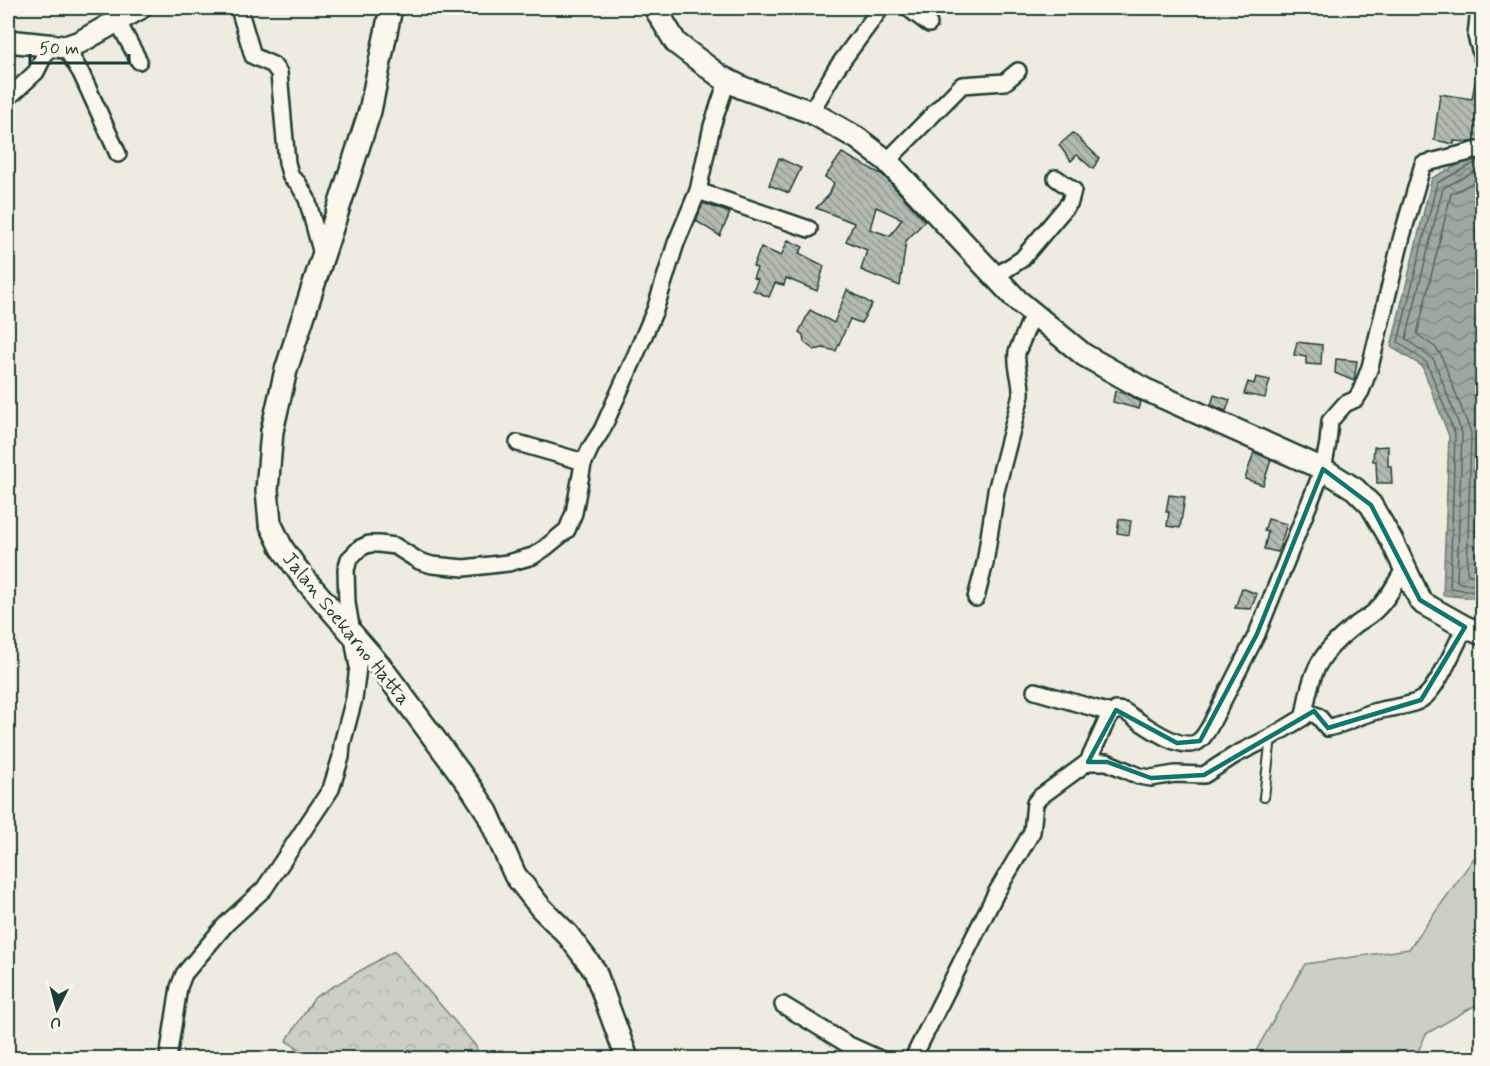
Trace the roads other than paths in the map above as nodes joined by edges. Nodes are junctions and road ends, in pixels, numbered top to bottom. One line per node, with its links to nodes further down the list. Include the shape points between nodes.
1 (140, 8): 8 (street)
2 (391, 8): 24 (street, Jalan Soekarno Hatta, via 370,111)
3 (655, 8): 15 (street, via 676,44)
4 (881, 8): 17 (street, via 836,69)
5 (908, 8): 9 (street)
6 (1479, 8): 12 (street, via 1476,36)
7 (240, 12): 24 (street, via 252,56 273,65 279,73 287,163 291,177 307,199)
8 (118, 22): 11 (street, via 80,42); 13 (street)
9 (929, 24)
10 (8, 40): 11 (street)
11 (57, 47): 16 (street); 19 (street, via 81,73)
12 (1482, 57)
13 (139, 61)
14 (1018, 71): 20 (street, via 1005,82 962,85)
15 (727, 81): 17 (street); 22 (street, via 712,126)
16 (8, 98)
17 (811, 112): 20 (street, via 857,138)
18 (1482, 149): 29 (street, via 1423,164 1370,367 1356,399 1345,404 1329,421)
19 (118, 154)
20 (887, 161): 25 (street)
21 (1056, 178): 25 (street, via 1073,190 1070,202 1022,259)
22 (698, 191): 23 (street); 28 (street, via 676,243 655,310)
23 (809, 229)
24 (323, 258): 33 (street, Jalan Soekarno Hatta, via 286,370 272,431 267,490 270,523 282,548)
25 (994, 277): 26 (street)
26 (1033, 314): 29 (street, via 1084,356 1113,373); 31 (street, via 1017,352 1021,395 996,491)
27 (518, 443): 28 (street)
28 (584, 462): 33 (street, via 570,525 532,556 464,568 419,561 394,546 369,544 360,548 349,559 346,570 348,616)
29 (1323, 469): 30 (street, via 1355,489 1371,505); 36 (street, via 1257,634 1200,741 1176,743 1124,711)
30 (1404, 569): 32 (street, via 1424,604); 35 (street, via 1384,602 1323,656 1312,677)
31 (976, 598)
32 (1474, 630): 35 (street, via 1421,700 1328,728 1318,716)
33 (354, 636): 41 (street, via 358,667 354,699 331,789 264,889 226,924 184,974); 42 (street, Jalan Soekarno Hatta, via 487,812 515,875 595,971)
34 (1035, 691): 36 (street)
35 (1305, 711): 37 (street, via 1304,717)
36 (1111, 713): 38 (street)
37 (1271, 737): 38 (street, via 1204,775 1151,778 1107,762); 39 (lane)
38 (1088, 762): 44 (street, via 1035,803 1032,832 996,892)
39 (1264, 797)
40 (783, 1005): 43 (street)
41 (168, 1059)
42 (627, 1059)
43 (878, 1059)
44 (914, 1059)

